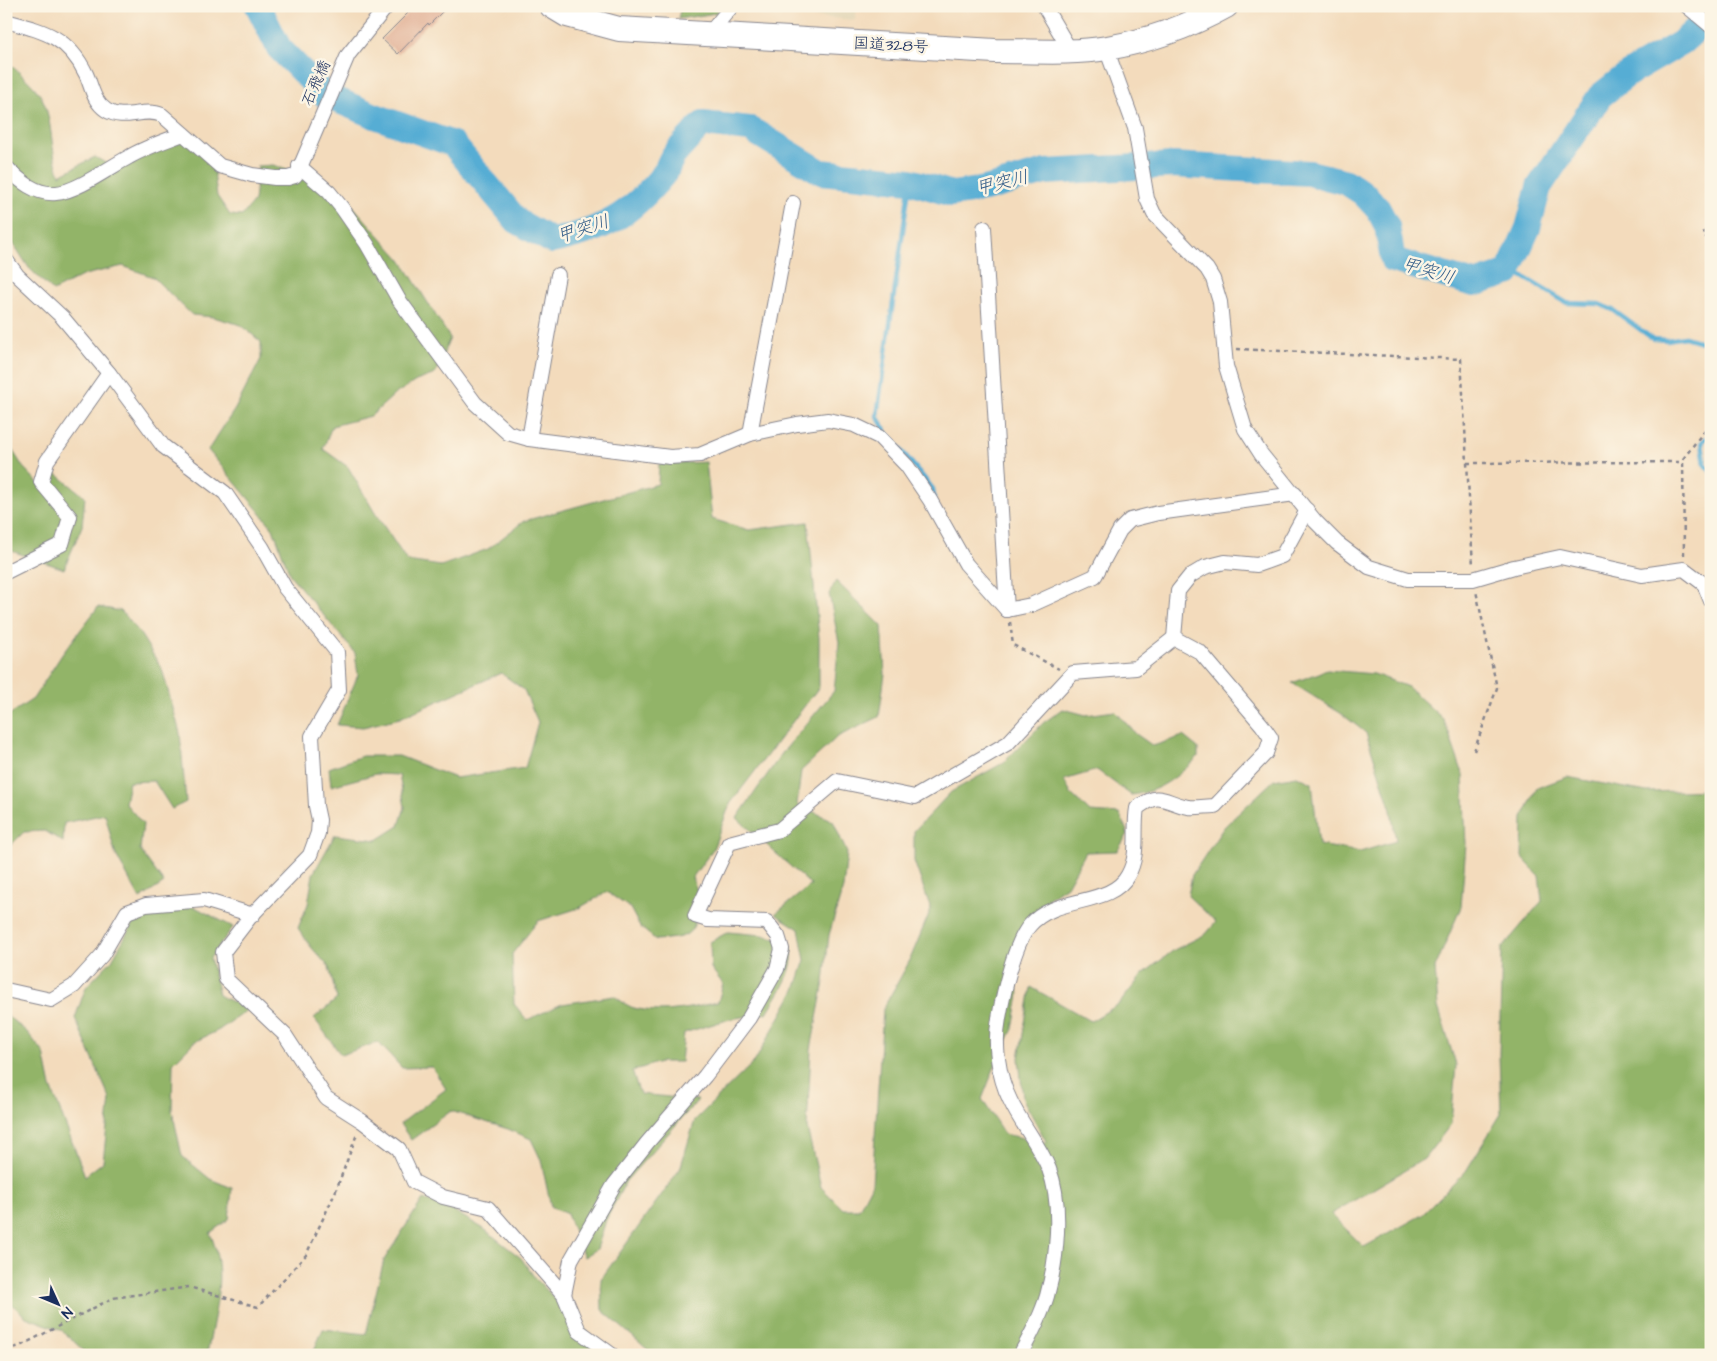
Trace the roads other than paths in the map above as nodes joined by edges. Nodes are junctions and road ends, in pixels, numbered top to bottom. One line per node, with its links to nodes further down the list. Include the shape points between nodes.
1 (387, 6): 13 (street, 石飛橋, via 348,55)
2 (552, 6): 9 (highway, 国道328号, via 567,15 619,29)
3 (732, 6): 9 (street)
4 (1044, 6): 11 (street)
5 (1226, 6): 10 (highway, 国道328号, via 1171,31)
6 (1688, 8): 8 (street)
7 (6, 21): 12 (street, via 55,37 80,64 93,94 107,111 117,115 154,112)
8 (1711, 26)
9 (708, 35): 11 (highway, 国道328号, via 995,51)
10 (1106, 48): 11 (highway, 国道328号); 22 (street, via 1135,128 1147,199 1154,214 1213,279 1220,302 1226,366 1245,429 1261,454)
11 (1070, 50)
12 (183, 134): 13 (street, via 220,166 233,170 288,178 295,176); 14 (street, via 131,155 83,183 57,193 40,192 28,186)
13 (299, 166): 21 (street, via 342,208 399,300 475,402 508,433)
14 (6, 167)
15 (793, 203): 20 (street)
16 (984, 228): 26 (street)
17 (6, 260): 19 (street, via 62,317)
18 (558, 275): 21 (street)
19 (109, 373): 24 (street, via 47,461 42,482 70,517 62,544); 28 (street, via 164,446 225,494 262,547 285,588 337,652 339,690 312,736 318,833 310,856)
20 (750, 434): 21 (street, via 700,455 670,457); 26 (street, via 828,420 854,425 879,437 907,466 966,564)
21 (529, 439)
22 (1296, 494): 23 (street); 26 (street, via 1158,513 1130,520 1120,530 1095,576 1031,606)
23 (1307, 510): 25 (street, via 1338,543 1369,567 1408,579 1473,579 1560,557 1642,575 1684,569 1704,584); 27 (street, via 1282,556 1258,565 1225,562 1205,567 1190,576 1178,591)
24 (6, 572)
25 (1711, 601)
26 (1007, 610)
27 (1174, 638): 30 (street, via 1136,668 1072,674 1008,743 915,797 837,781 780,830 729,843 695,916 708,920 767,922 778,936 782,949 777,970 744,1026 614,1185 571,1260); 32 (street, via 1200,652 1271,738 1266,753 1215,806 1189,807 1151,798 1137,808 1136,854 1128,876 1105,896 1067,903 1046,912 1030,926 1020,944 1002,1003 997,1048 1002,1080 1010,1101 1049,1170 1057,1235 1047,1297)
28 (253, 915): 29 (street, via 204,900 146,905 127,912 102,955 74,986 51,1000); 30 (street, via 223,952 226,979 285,1035 326,1098 399,1149 414,1182 443,1197 488,1208)
29 (6, 990)
30 (564, 1295): 31 (street, via 579,1331)
31 (612, 1355)
32 (1020, 1355)

